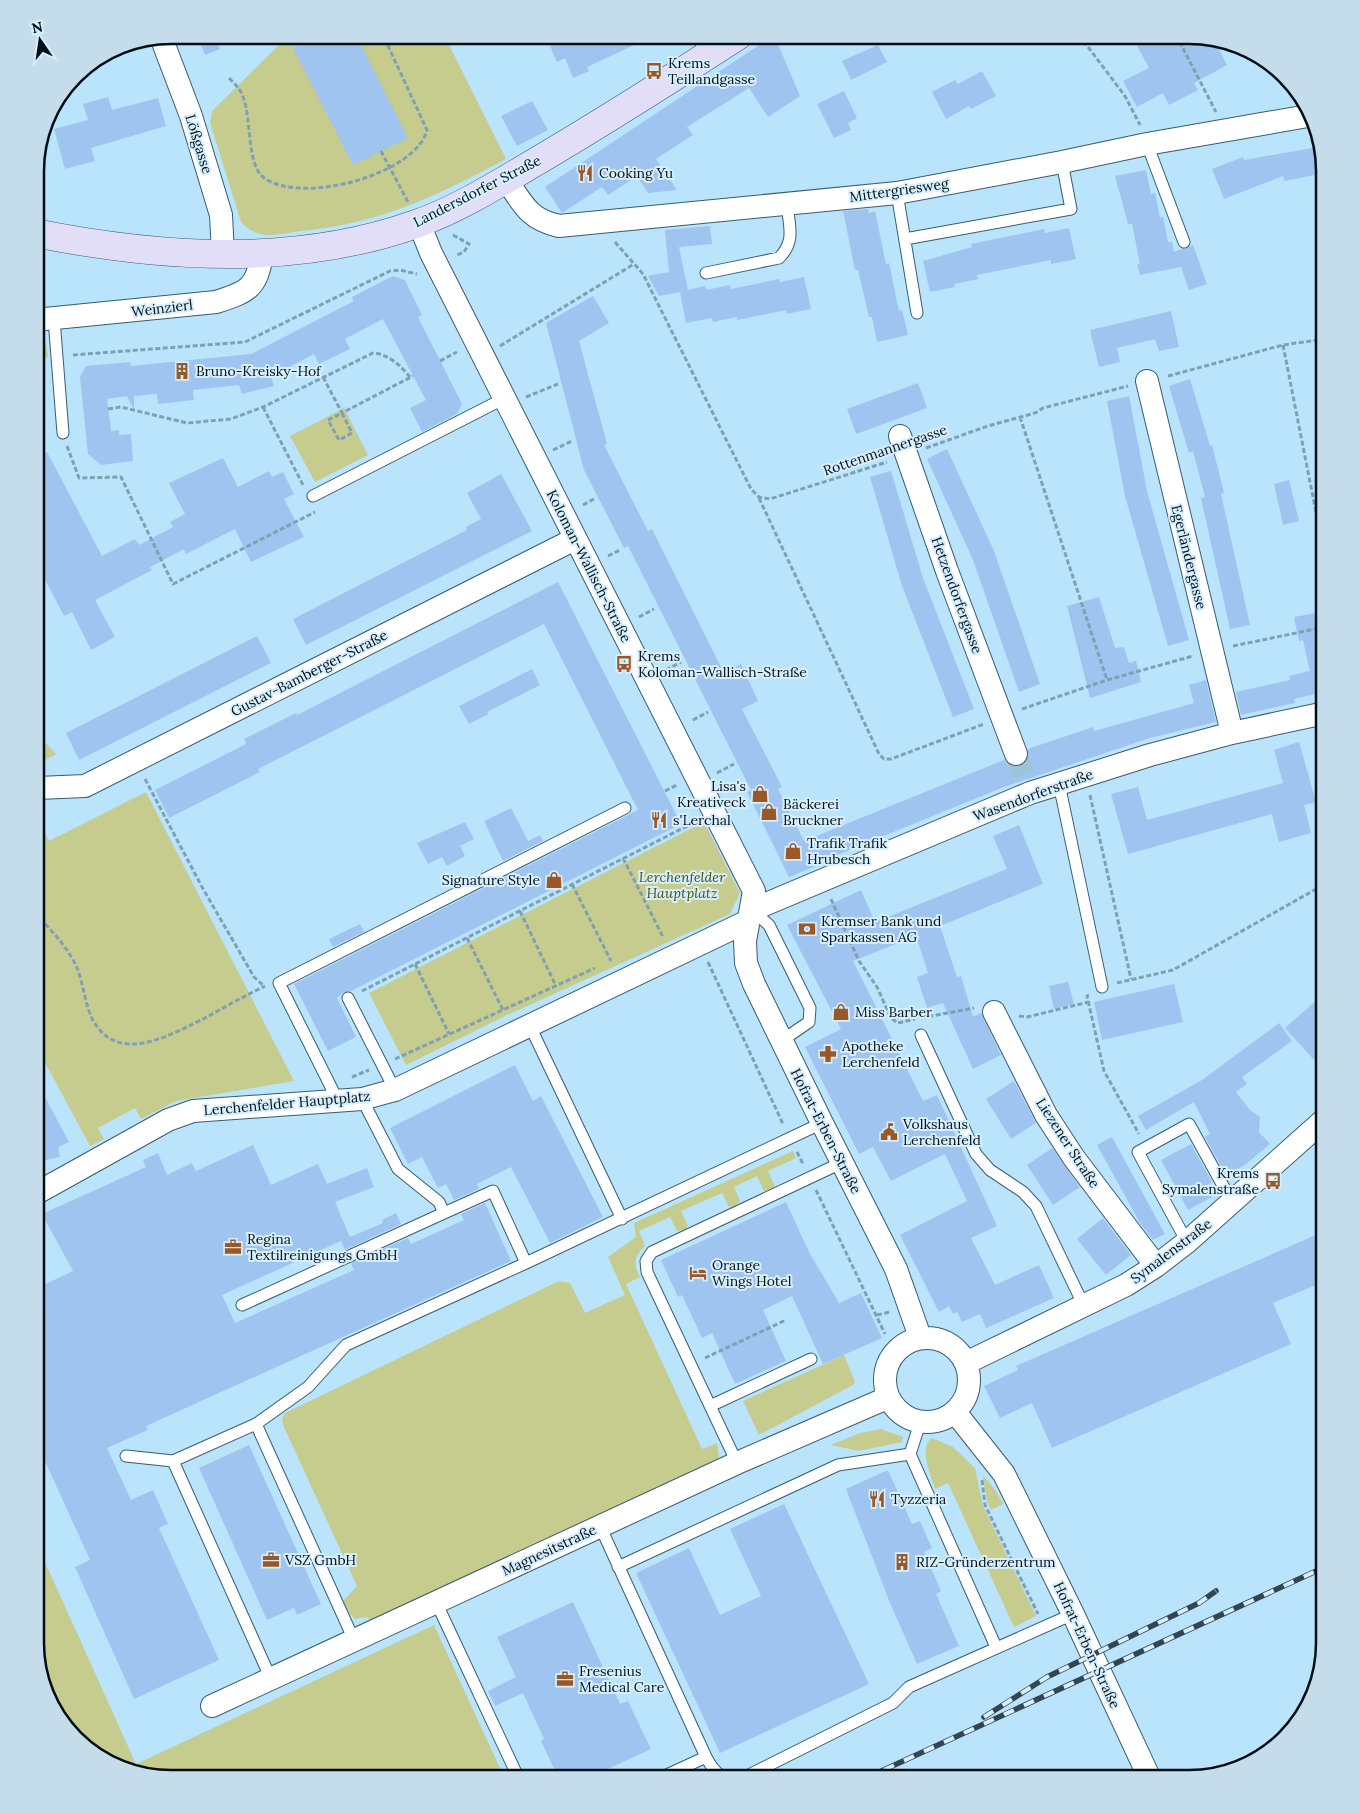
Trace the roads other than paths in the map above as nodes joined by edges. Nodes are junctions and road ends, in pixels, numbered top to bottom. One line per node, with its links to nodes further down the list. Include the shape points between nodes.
1 (163, 44): 13 (street, Lößgasse, via 191,116 222,215)
2 (696, 45): 6 (main road, Landersdorfer Straße, via 585,134)
3 (1304, 117): 4 (street, Mittergriesweg)
4 (1147, 144): 5 (street, Mittergriesweg); 12 (lane)
5 (1062, 162): 7 (street, Mittergriesweg); 11 (lane, via 1071,209)
6 (506, 179): 8 (street, Mittergriesweg, via 529,213 541,222 558,226); 9 (main road, Landersdorfer Straße)
7 (897, 193): 8 (street, Mittergriesweg); 11 (lane)
8 (787, 204): 15 (lane, via 791,241 779,258)
9 (419, 223): 14 (main road, Landersdorfer Straße, via 381,236 331,247); 19 (street, Koloman-Wallisch-Straße, via 431,253)
10 (44, 234): 13 (main road, Landersdorfer Straße, via 153,250)
11 (905, 238): 16 (lane)
12 (1184, 242)
13 (223, 254): 14 (main road, Landersdorfer Straße)
14 (262, 254): 17 (street, Weinzierl, via 254,284 241,294 216,302)
15 (706, 273)
16 (917, 313)
17 (45, 319): 20 (lane, via 57,356)
18 (1147, 381): 27 (street, Egerländergasse)
19 (511, 399): 23 (lane); 25 (street, Koloman-Wallisch-Straße)
20 (63, 433)
21 (903, 446): 28 (street, Hetzendorfergasse)
22 (383, 448): 23 (lane)
23 (392, 455): 24 (lane, via 340,476)
24 (310, 495)
25 (575, 539): 30 (street, Gustav-Bamberger-Straße, via 86,786); 32 (street, Koloman-Wallisch-Straße, via 754,891)
26 (1316, 715): 27 (street, Wasendorferstraße)
27 (1232, 733): 29 (street, Wasendorferstraße)
28 (1016, 754)
29 (1059, 784): 32 (street, Wasendorferstraße, via 1028,787); 33 (lane)
30 (44, 788)
31 (625, 808): 40 (lane, via 280,984)
32 (750, 916): 36 (street, Lerchenfelder Hauptplatz); 38 (street, Hofrat-Erben-Straße, via 744,941 746,963); 38 (lane, via 769,925 810,1008 809,1022)
33 (1102, 987)
34 (348, 998): 39 (lane)
35 (994, 1012): 51 (street, Liezener Straße, via 1046,1115 1080,1166)
36 (529, 1024): 39 (street, Lerchenfelder Hauptplatz); 48 (lane)
37 (921, 1035): 53 (lane, via 976,1154 990,1170 1023,1192 1036,1206)
38 (781, 1041): 42 (street, Hofrat-Erben-Straße)
39 (394, 1090): 41 (street, Lerchenfelder Hauptplatz)
40 (334, 1093): 41 (street, Lerchenfelder Hauptplatz); 45 (street, Lerchenfelder Hauptplatz, via 193,1111 168,1120)
41 (362, 1099): 47 (lane, via 398,1169 439,1202)
42 (822, 1123): 44 (street, Hofrat-Erben-Straße); 48 (lane)
43 (1316, 1126): 46 (street, Symalenstraße)
44 (841, 1162): 54 (street, Hofrat-Erben-Straße, via 896,1269); 58 (lane, via 652,1252 646,1261 647,1272)
45 (44, 1189)
46 (1232, 1202): 49 (street, Symalenstraße); 49 (lane, via 1189,1124 1138,1152)
47 (444, 1213): 50 (lane, via 493,1191); 52 (lane)
48 (622, 1219): 50 (lane)
49 (1187, 1242): 51 (street, Symalenstraße)
50 (526, 1263): 61 (lane, via 346,1345 308,1386)
51 (1156, 1266): 53 (street, Symalenstraße)
52 (242, 1305)
53 (1084, 1306): 56 (street, Symalenstraße)
54 (920, 1338): 56 (street, via 938,1339 955,1348); 57 (street, via 902,1345 889,1360 884,1379)
55 (811, 1359): 58 (lane)
56 (966, 1363): 59 (street, via 970,1380 968,1390)
57 (887, 1398): 60 (street, via 900,1414); 65 (street, Magnesitstraße)
58 (710, 1406): 65 (lane)
59 (955, 1412): 60 (street, via 939,1421); 69 (street, Hofrat-Erben-Straße, via 1004,1474)
60 (920, 1422): 62 (lane)
61 (256, 1424): 64 (lane); 70 (lane)
62 (910, 1454): 67 (lane, via 838,1465); 71 (lane)
63 (126, 1456): 64 (lane)
64 (173, 1461): 72 (lane)
65 (737, 1463): 66 (street, Magnesitstraße)
66 (600, 1526): 67 (lane); 68 (street, Magnesitstraße)
67 (618, 1567): 74 (lane)
68 (436, 1602): 70 (street, Magnesitstraße); 75 (lane)
69 (1073, 1614): 71 (lane); 79 (street, Hofrat-Erben-Straße, via 1088,1634)
70 (354, 1640): 72 (street, Magnesitstraße)
71 (996, 1647): 78 (lane, via 909,1687 893,1703)
72 (271, 1679): 73 (street, Magnesitstraße)
73 (212, 1706)
74 (706, 1757): 76 (lane); 77 (lane)
75 (515, 1770)
76 (678, 1770)
77 (713, 1770)
78 (759, 1770)
79 (1146, 1770)

